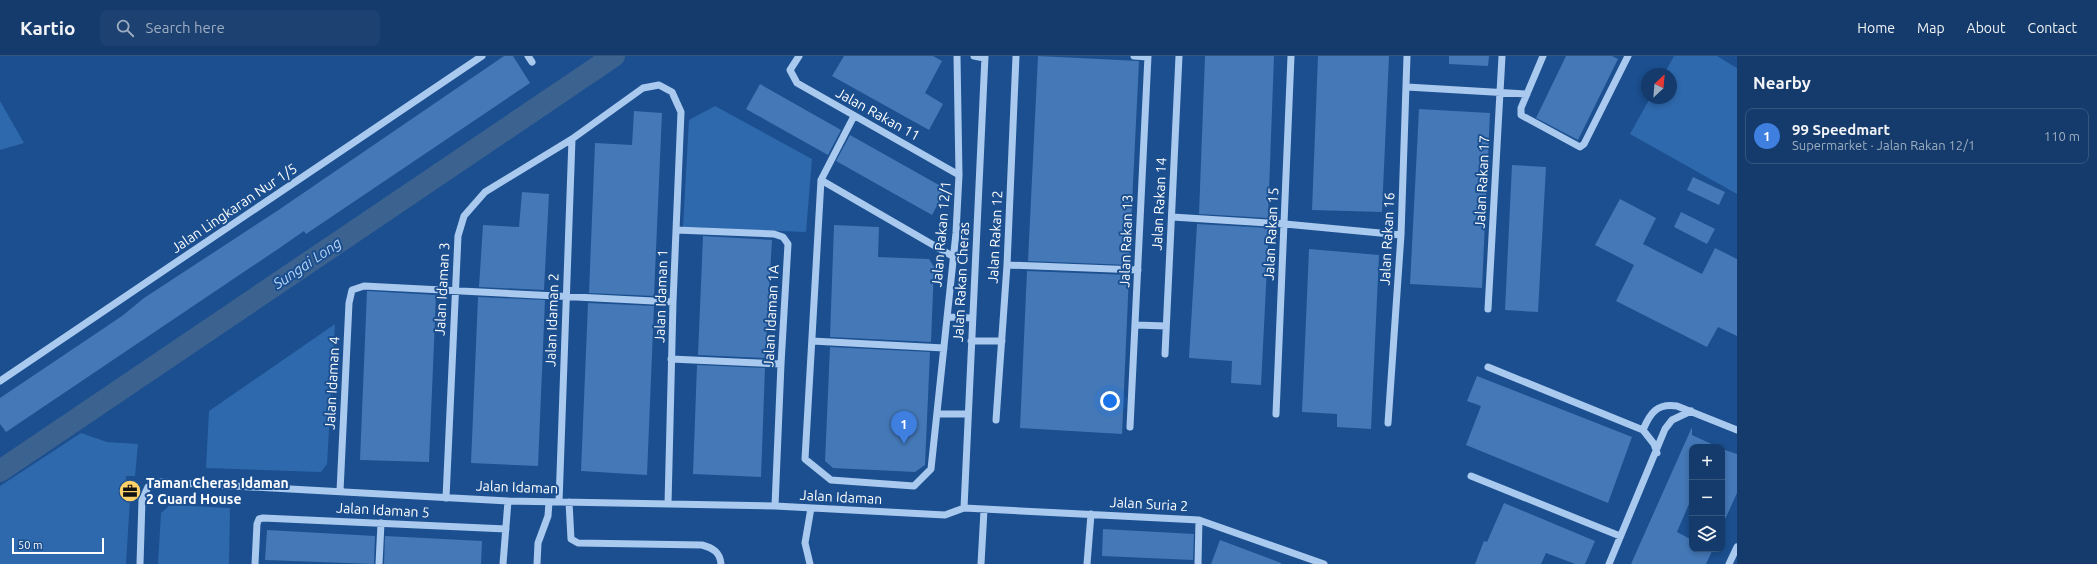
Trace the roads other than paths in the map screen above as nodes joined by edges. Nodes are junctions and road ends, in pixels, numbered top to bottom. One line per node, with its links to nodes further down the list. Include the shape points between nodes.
1 (482, 56): 46 (street, Jalan Lingkaran Nur 1/5)
2 (799, 56): 19 (street, Jalan Rakan 11, via 790,70 797,83)
3 (957, 56): 21 (street, Jalan Rakan 12/1)
4 (974, 56): 14 (street)
5 (1016, 56): 28 (street, Jalan Rakan 12)
6 (1134, 56): 7 (street)
7 (1148, 56): 29 (street, Jalan Rakan 13)
8 (1179, 56): 23 (street, Jalan Rakan 14)
9 (1291, 56): 24 (street, Jalan Rakan 15)
10 (1407, 56): 15 (street, Jalan Rakan 16)
11 (1502, 56): 17 (street, Jalan Rakan 17)
12 (1543, 56): 18 (street)
13 (1628, 56): 18 (street, via 1584,144 1580,147 1521,115)
14 (984, 57): 35 (street, Jalan Rakan Cheras)
15 (1407, 87): 17 (street); 26 (street, Jalan Rakan 16)
16 (672, 92): 20 (street, Jalan Idaman 3, via 659,85 643,88); 25 (street, Jalan Idaman 1, via 681,112)
17 (1500, 92): 18 (street); 33 (street, Jalan Rakan 17)
18 (1526, 94)
19 (854, 116): 21 (street, Jalan Rakan 11); 22 (street)
20 (572, 139): 30 (street, Jalan Idaman 3, via 485,192 464,216 458,236); 31 (street, Jalan Idaman 2)
21 (959, 175): 27 (street, Jalan Rakan 12/1)
22 (821, 180): 27 (street); 38 (street)
23 (1172, 217): 24 (street); 37 (street, Jalan Rakan 14)
24 (1285, 224): 26 (street); 50 (street, Jalan Rakan 15)
25 (676, 230): 32 (street, Jalan Idaman 1); 44 (street, Jalan Idaman 1A, via 774,234 783,237 788,244)
26 (1401, 235): 52 (street, Jalan Rakan 16)
27 (954, 257): 34 (street, Jalan Rakan 12/1)
28 (1007, 265): 29 (street); 40 (street, Jalan Rakan 12)
29 (1138, 270): 36 (street, Jalan Rakan 13)
30 (455, 291): 31 (street); 58 (street, Jalan Idaman 4, via 364,286 352,290 349,303); 59 (street, Jalan Idaman 3)
31 (565, 296): 32 (street); 62 (street, Jalan Idaman 2)
32 (673, 302): 43 (street, Jalan Idaman 1)
33 (1488, 309)
34 (947, 317): 35 (street); 41 (street, Jalan Rakan 12/1)
35 (972, 318): 39 (street, Jalan Rakan Cheras)
36 (1136, 325): 37 (street); 53 (street, Jalan Rakan 13)
37 (1166, 326): 42 (street, Jalan Rakan 14)
38 (812, 341): 41 (street); 48 (street, Jalan Rakan 12/1, via 805,459 831,480 914,486 931,469)
39 (971, 341): 40 (street); 49 (street, Jalan Rakan Cheras)
40 (1002, 341): 51 (street, Jalan Rakan 12)
41 (944, 348): 48 (street, Jalan Rakan 12/1)
42 (1165, 354)
43 (671, 359): 44 (street); 64 (street, Jalan Idaman 1)
44 (781, 364): 65 (street, Jalan Idaman 1A)
45 (1488, 367): 54 (street)
46 (0, 381)
47 (1691, 411): 54 (street, via 1666,404 1654,411); 55 (street); 56 (street, via 1672,420 1665,429)
48 (937, 414): 49 (street)
49 (968, 414): 67 (street, Jalan Rakan Cheras)
50 (1276, 414)
51 (996, 420)
52 (1388, 424)
53 (1130, 427)
54 (1643, 430): 56 (street, via 1654,444)
55 (1737, 430)
56 (1657, 453): 73 (street)
57 (1471, 476): 73 (street)
58 (340, 491): 59 (street, Jalan Idaman); 75 (street, Jalan Idaman, via 161,482 155,484 148,487 142,500)
59 (446, 498): 60 (street, Jalan Idaman)
60 (508, 501): 61 (street, Jalan Idaman); 72 (street)
61 (549, 502): 62 (street, Jalan Idaman); 79 (street, via 548,516 538,543)
62 (559, 502): 63 (street, Jalan Idaman)
63 (569, 502): 64 (street, Jalan Idaman); 80 (street, via 569,533 571,539 578,542 702,545 712,548 718,554)
64 (668, 504): 65 (street, Jalan Idaman)
65 (775, 506): 66 (street, Jalan Idaman)
66 (811, 508): 67 (street, Jalan Idaman, via 945,515); 81 (street, via 805,543)
67 (964, 508): 68 (street, Jalan Suria 2)
68 (984, 510): 69 (street, Jalan Suria 2); 82 (street)
69 (1091, 514): 70 (street, Jalan Suria 2); 83 (street)
70 (1199, 520): 84 (street); 85 (street, Jalan Suria 2)
71 (381, 523): 72 (street, Jalan Idaman 5); 76 (street, Jalan Idaman 5, via 259,519); 77 (street)
72 (506, 529): 78 (street)
73 (1620, 536): 86 (street)
74 (1737, 547): 87 (street)
75 (140, 564)
76 (255, 564)
77 (379, 564)
78 (503, 564)
79 (537, 564)
80 (721, 564)
81 (810, 564)
82 (981, 564)
83 (1087, 564)
84 (1198, 564)
85 (1324, 564)
86 (1609, 564)
87 (1729, 564)

